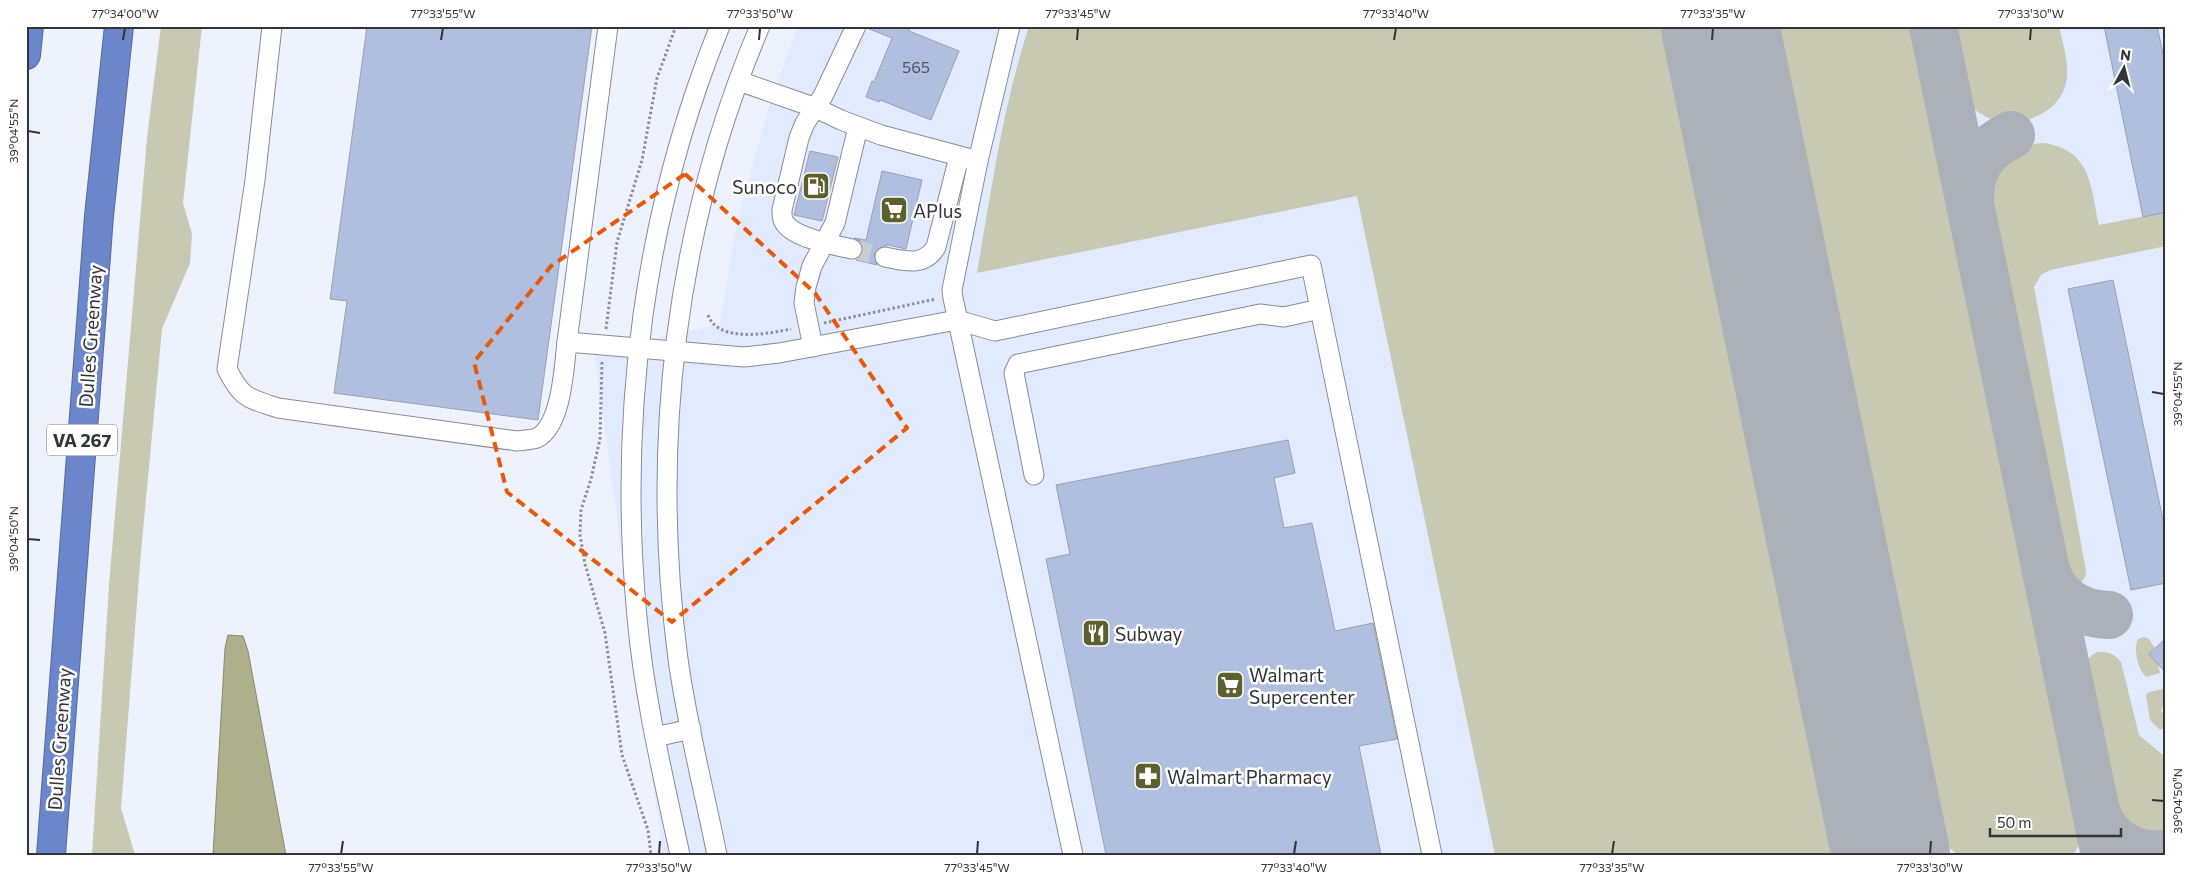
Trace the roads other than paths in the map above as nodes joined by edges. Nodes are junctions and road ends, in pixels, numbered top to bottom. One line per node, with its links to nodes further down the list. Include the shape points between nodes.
1 (29, 26): 9 (highway)
2 (119, 26): 27 (highway, Dulles Greenway / VA 267, via 99,216)
3 (272, 26): 20 (street, via 255,180 227,369 246,397 278,408 517,441 536,438 548,429 561,394)
4 (608, 26): 20 (street)
5 (720, 26): 22 (street, via 700,79 668,186)
6 (760, 26): 10 (street)
7 (856, 26): 11 (street)
8 (1010, 26): 14 (street)
9 (26, 55)
10 (739, 81): 11 (street); 23 (street, via 707,180)
11 (816, 108): 12 (street); 15 (street, via 799,138 782,210 783,221 793,231)
12 (858, 126): 13 (street); 15 (street, via 834,223)
13 (959, 156): 14 (street); 17 (street, via 932,253 917,262)
14 (978, 162): 19 (street, via 952,290)
15 (823, 243): 16 (street); 21 (street, via 812,266 804,303)
16 (852, 249)
17 (885, 257)
18 (1320, 309): 19 (street, via 1311,265 995,331); 24 (street, via 1284,317 1260,314 1018,364 1014,373); 31 (street)
19 (957, 320): 21 (street); 30 (street)
20 (567, 342): 22 (street)
21 (813, 347): 23 (street, via 744,357)
22 (638, 348): 23 (street); 26 (street, via 630,472 631,524 637,618)
23 (674, 350): 25 (street, via 668,455 669,561 679,661)
24 (1034, 474)
25 (691, 729): 26 (street); 29 (street)
26 (655, 737): 28 (street)
27 (51, 855)
28 (680, 855)
29 (717, 855)
30 (1073, 855)
31 (1432, 855)

